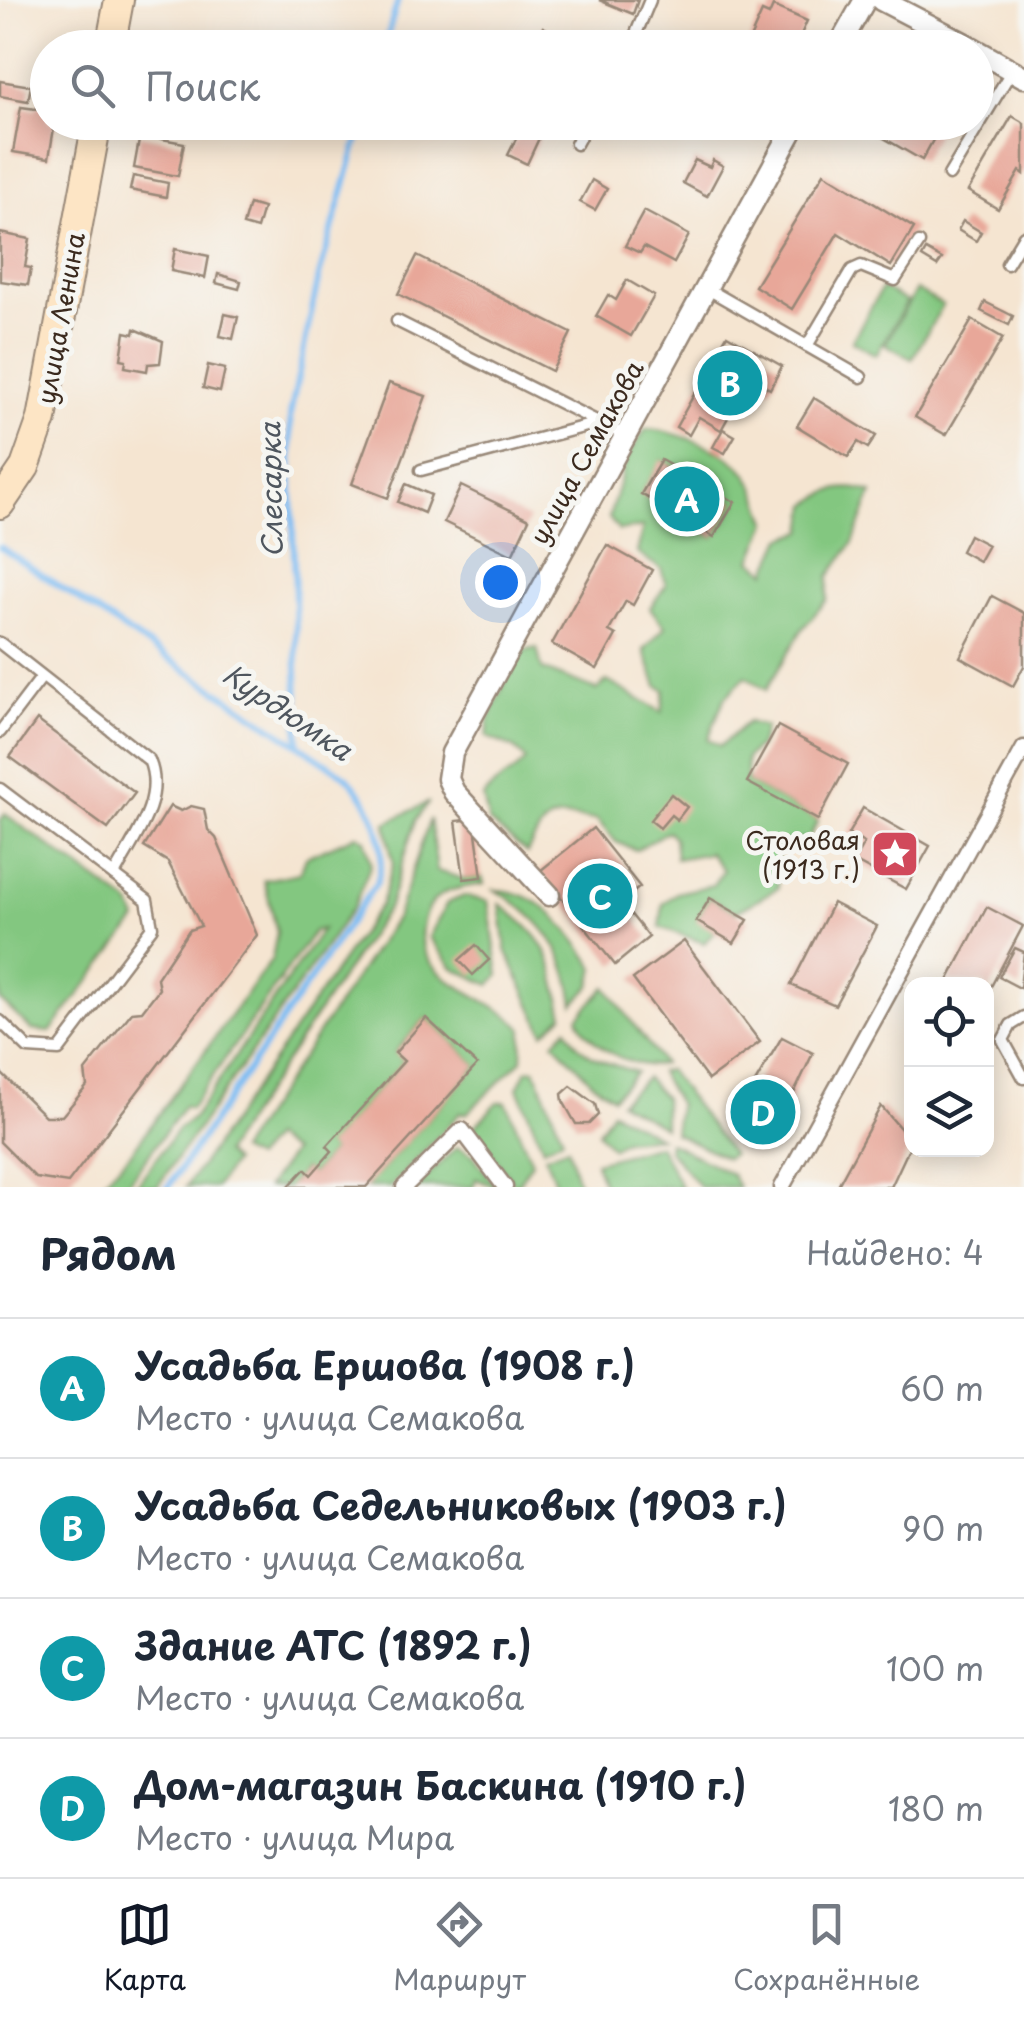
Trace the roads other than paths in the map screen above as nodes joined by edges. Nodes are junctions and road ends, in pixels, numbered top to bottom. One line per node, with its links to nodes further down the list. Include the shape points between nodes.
1 (119, 0): 5 (main road)
2 (650, 0): 6 (lane)
3 (864, 0): 7 (street)
4 (881, 0): 8 (street)
5 (113, 30)
6 (638, 30)
7 (848, 30)
8 (940, 30)
9 (994, 58): 10 (street)
10 (1020, 72): 11 (lane)
11 (994, 110)
12 (93, 140): 28 (main road, улица Ленина, via 42,419 25,468)
13 (578, 140): 16 (lane)
14 (787, 140): 21 (street, улица Семакова)
15 (973, 140): 17 (lane)
16 (576, 144)
17 (949, 175)
18 (1024, 236): 20 (lane)
19 (918, 243): 23 (lane, via 896,280 861,266 852,270)
20 (1007, 264)
21 (706, 287): 23 (lane); 26 (street, улица Семакова)
22 (397, 321): 25 (lane)
23 (807, 346): 24 (lane)
24 (861, 376)
25 (598, 422): 26 (lane); 27 (lane)
26 (624, 435): 35 (street, улица Семакова, via 483,690 448,768 454,792)
27 (421, 470)
28 (0, 504)
29 (0, 644): 30 (lane)
30 (41, 678): 31 (lane); 34 (lane, via 149,760 157,780 154,799)
31 (0, 732)
32 (1024, 748): 41 (street)
33 (0, 789): 34 (lane)
34 (114, 875): 37 (lane, via 147,900 152,927 60,1050 28,1048)
35 (550, 896)
36 (1024, 1017): 38 (lane, via 1003,1040)
37 (0, 1021)
38 (1024, 1078)
39 (404, 1187): 40 (street, via 462,1130)
40 (505, 1187)
41 (782, 1187)

